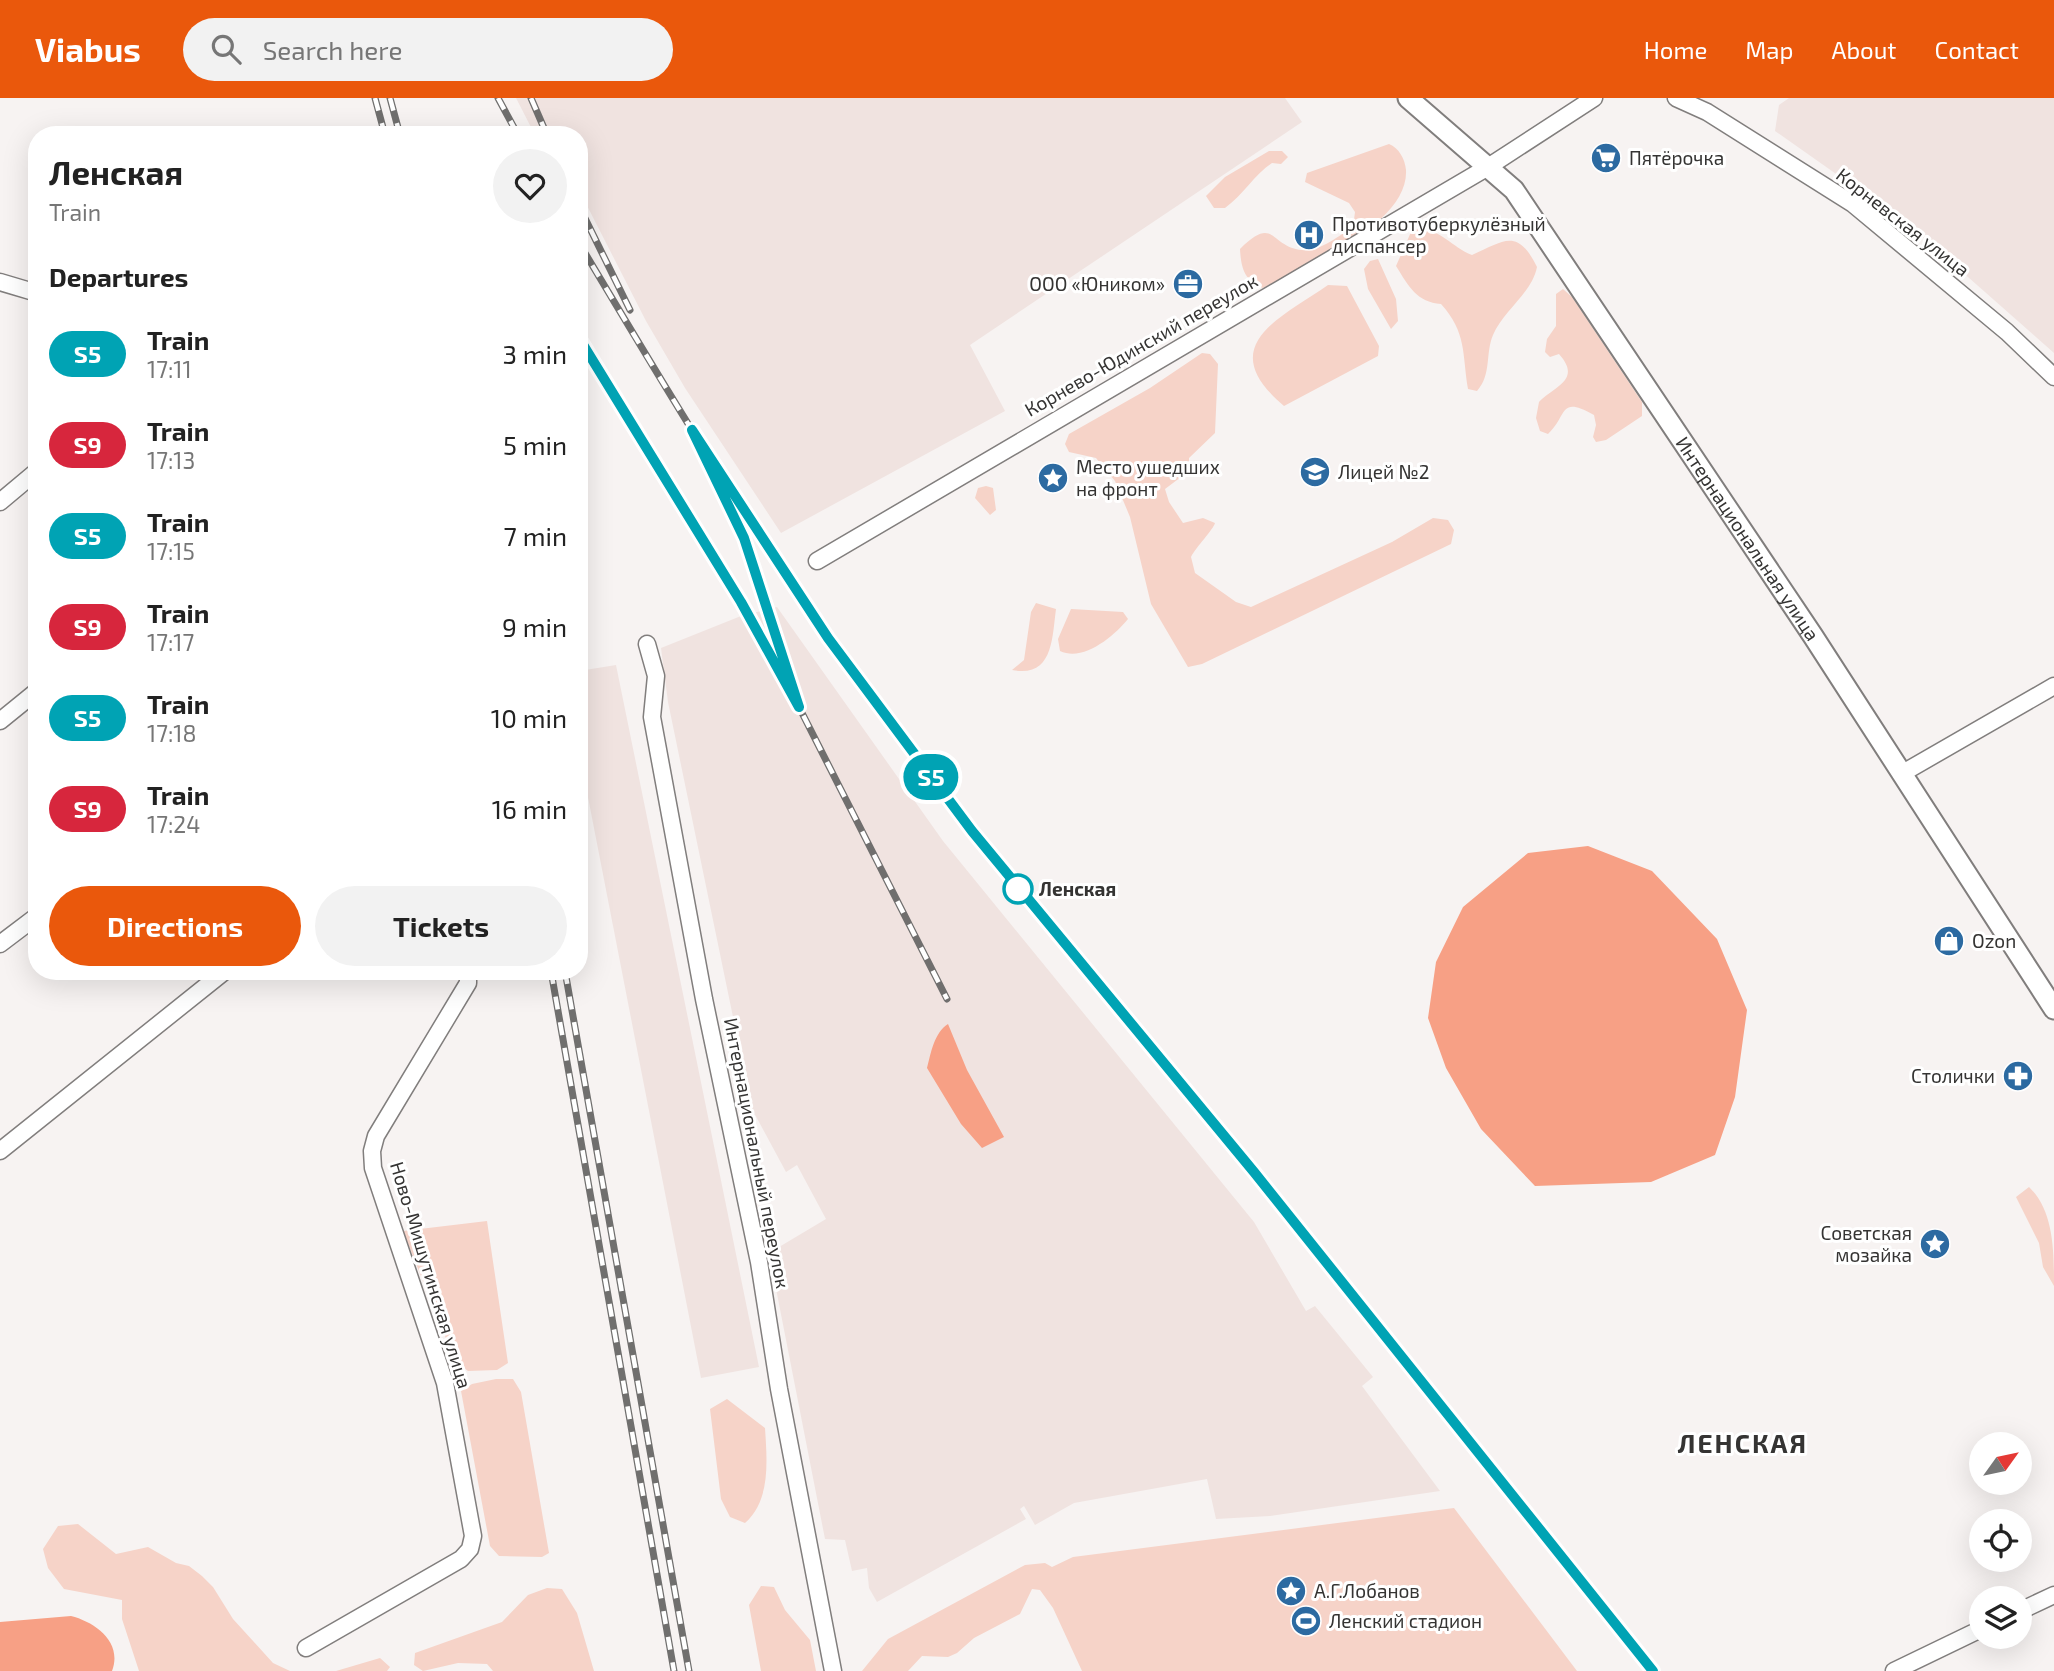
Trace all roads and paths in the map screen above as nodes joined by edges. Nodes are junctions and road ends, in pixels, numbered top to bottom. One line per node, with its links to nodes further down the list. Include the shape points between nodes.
1 (1408, 98): 4 (street, Интернациональная улица)
2 (1594, 98): 4 (street)
3 (1676, 98): 7 (street, Корневская улица, via 1707,112 1853,204)
4 (1488, 167): 10 (street, Корнево-Юдинский переулок); 15 (street, Интернациональная улица, via 1514,190)
5 (0, 282): 6 (street)
6 (28, 290)
7 (2054, 377)
8 (28, 479): 9 (street)
9 (0, 502)
10 (817, 561)
11 (646, 644): 26 (street, Интернациональный переулок, via 656,676 653,717 704,999 759,1262)
12 (2054, 686): 15 (street)
13 (28, 698): 14 (street)
14 (0, 721)
15 (1901, 774): 20 (street, Интернациональная улица)
16 (28, 923): 17 (street)
17 (0, 944)
18 (213, 980): 21 (street)
19 (468, 980): 25 (street, Ново-Мишутинская улица, via 376,1136 372,1151 373,1168 445,1383 473,1536 470,1549 461,1559)
20 (2054, 1009)
21 (3, 1142)
22 (2054, 1595): 23 (street)
23 (2032, 1605)
24 (1969, 1635): 27 (street)
25 (306, 1648)
26 (833, 1671)
27 (1894, 1671)

